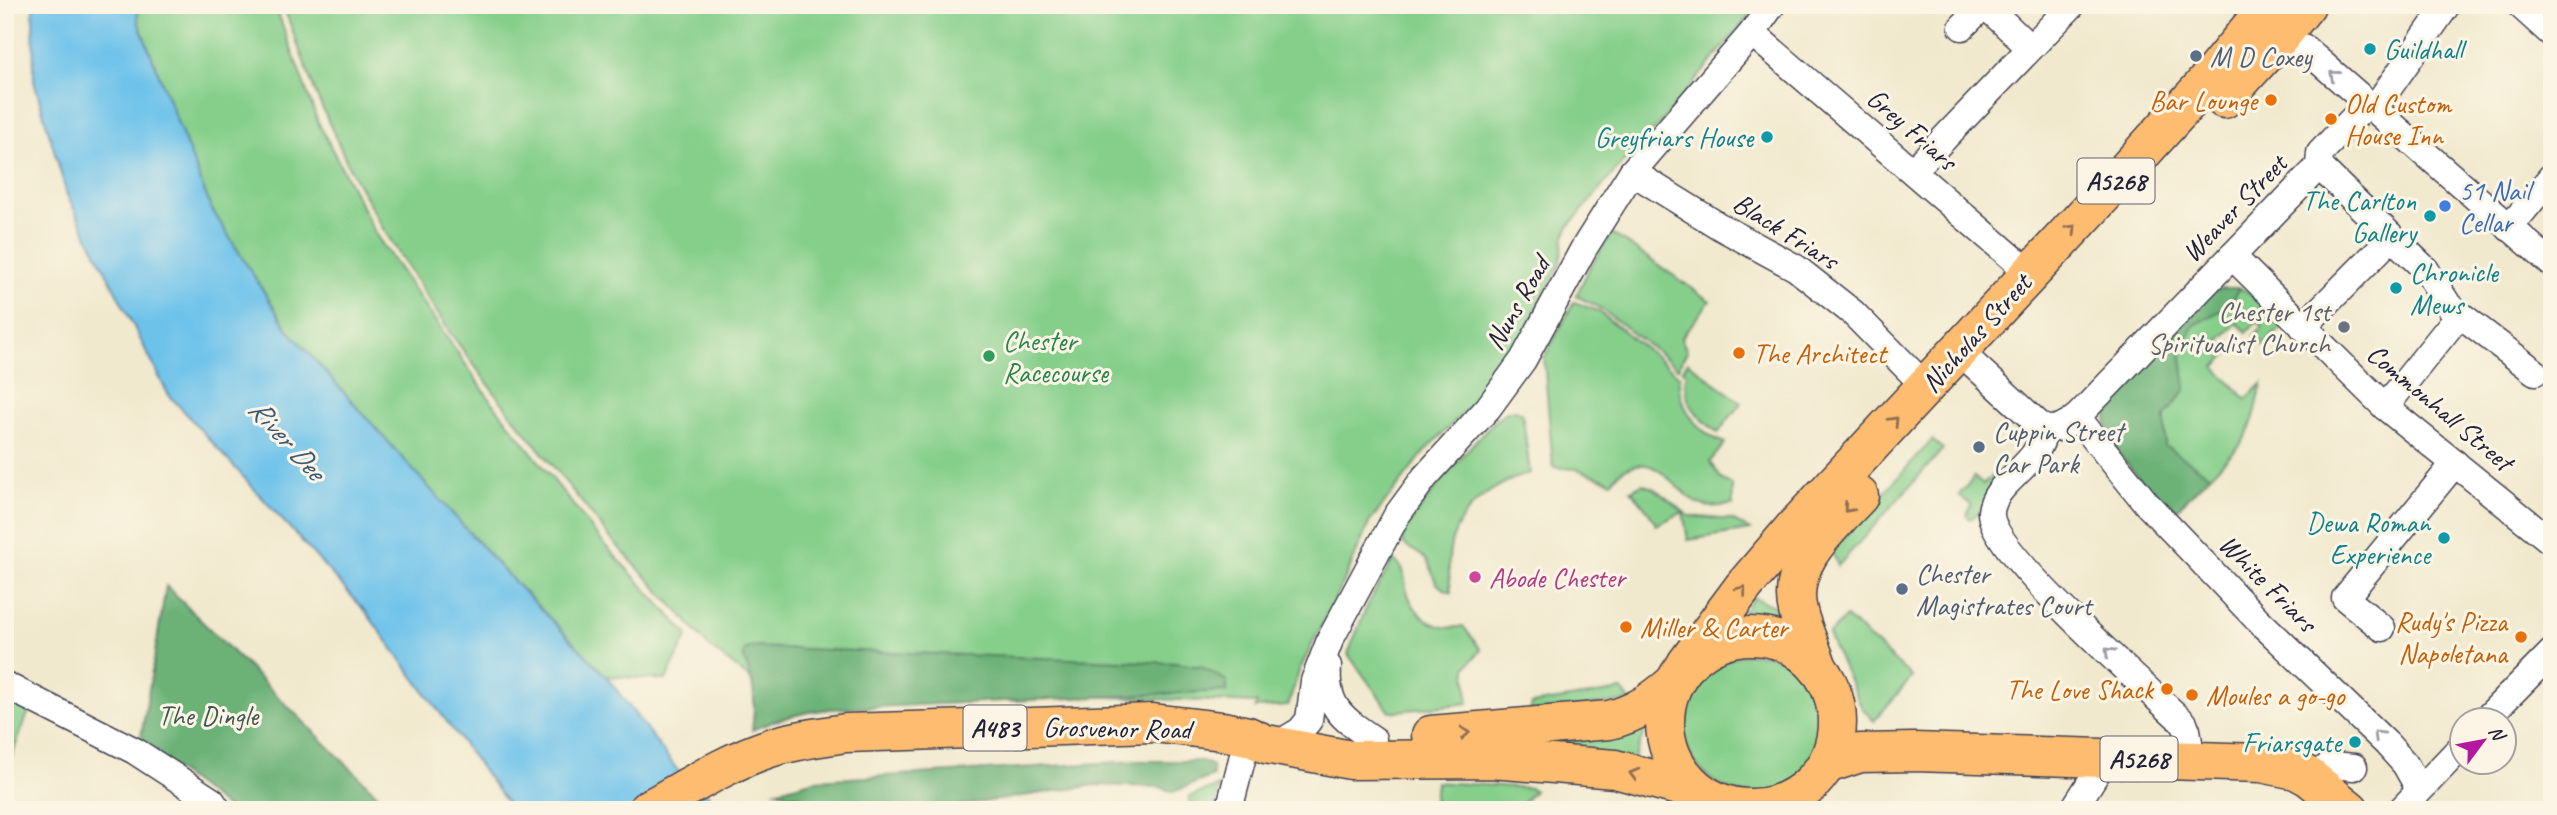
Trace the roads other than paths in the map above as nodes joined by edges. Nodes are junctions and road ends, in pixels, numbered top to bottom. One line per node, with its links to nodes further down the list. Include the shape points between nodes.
1 (1772, 5): 9 (street, Nuns Road)
2 (1984, 5): 8 (street); 12 (street)
3 (2072, 5): 12 (street)
4 (2269, 5): 22 (highway, Nicholas Street / A5268, one-way to 4, via 2202,87)
5 (2305, 5): 11 (highway, Nicholas Street / A5268)
6 (2447, 5): 13 (street, Weaver Street)
7 (2520, 5): 10 (street)
8 (1962, 27)
9 (1752, 33): 15 (street, Grey Friars); 16 (street, Nuns Road)
10 (2552, 34)
11 (2275, 43): 13 (street, one-way to 11, via 2302,47); 25 (highway, Nicholas Street / A5268)
12 (2030, 48): 15 (street)
13 (2370, 106): 14 (street, Weaver Street); 18 (street)
14 (2320, 160): 19 (street); 20 (street, Weaver Street)
15 (1913, 171): 22 (street, Grey Friars)
16 (1632, 172): 27 (street, Black Friars, via 1796,268 1853,313); 34 (street, Nuns Road, via 1523,360 1397,514)
17 (2552, 176): 18 (street)
18 (2509, 228): 21 (street)
19 (2392, 237): 23 (street, via 2426,270); 24 (street)
20 (2232, 256): 24 (street, Commonhall Street); 29 (street, Weaver Street)
21 (2552, 264)
22 (2030, 273): 25 (highway, Nicholas Street / A5268)
23 (2459, 315): 26 (street); 28 (street)
24 (2303, 327): 28 (street, Commonhall Street)
25 (1968, 359): 27 (highway, Nicholas Street / A5268); 30 (street); 37 (highway, Nicholas Street / A5268, one-way to 37, via 1809,553 1797,580 1798,611)
26 (2536, 372)
27 (1926, 387): 36 (highway, Nicholas Street / A5268, one-way to 27, via 1744,586)
28 (2391, 399): 31 (street, Commonhall Street)
29 (2077, 417): 30 (street, Weaver Street, via 2056,430); 49 (street, White Friars, one-way to 29, via 2387,744 2257,619 2147,504)
30 (2044, 429): 45 (street, one-way to 30, via 2184,723 2037,582 1994,527 1994,503 2036,455)
31 (2455, 463): 32 (street, Commonhall Street); 33 (street, via 2345,598)
32 (2552, 542)
33 (2382, 628)
34 (1330, 640): 40 (street, Nuns Road, via 1326,685 1330,697 1345,720); 41 (street, Nuns Road, via 1314,681 1310,720 1300,731)
35 (2552, 652): 39 (street)
36 (1680, 674): 37 (highway, A5268, via 1705,648 1728,638 1753,635 1778,639 1800,651); 40 (highway, Grosvenor Road / A483, one-way to 36, via 1609,720 1641,709); 50 (highway, A5268, via 1666,707 1665,731 1683,775)
37 (1827, 684): 42 (highway, A5268, via 1861,728); 48 (highway, A5268, via 1838,722 1835,744)
38 (5, 685): 52 (street, via 135,751 212,801)
39 (2498, 706)
40 (1373, 739): 41 (highway, Grosvenor Road / A483)
41 (1265, 741): 50 (highway, Grosvenor Road / A483, one-way to 41, via 1615,768 1492,759 1351,760); 53 (highway, Grosvenor Road / A483, via 1139,724 846,733 769,748); 54 (street)
42 (1914, 752): 43 (highway, A5268); 48 (highway, A5268, via 1860,753)
43 (2106, 758): 45 (highway, A5268); 55 (street)
44 (2448, 760): 49 (street)
45 (2192, 761): 47 (highway, A5268, via 2261,763)
46 (2354, 766): 47 (street, via 2332,765)
47 (2309, 777): 56 (highway, A5268)
48 (1810, 788): 51 (highway, A5268, via 1782,803)
49 (2419, 789): 57 (street)
50 (1700, 792): 51 (highway, A5268, via 1735,807)
51 (1756, 809)
52 (218, 810)
53 (647, 810)
54 (1229, 810)
55 (2073, 810)
56 (2350, 810)
57 (2401, 810)

